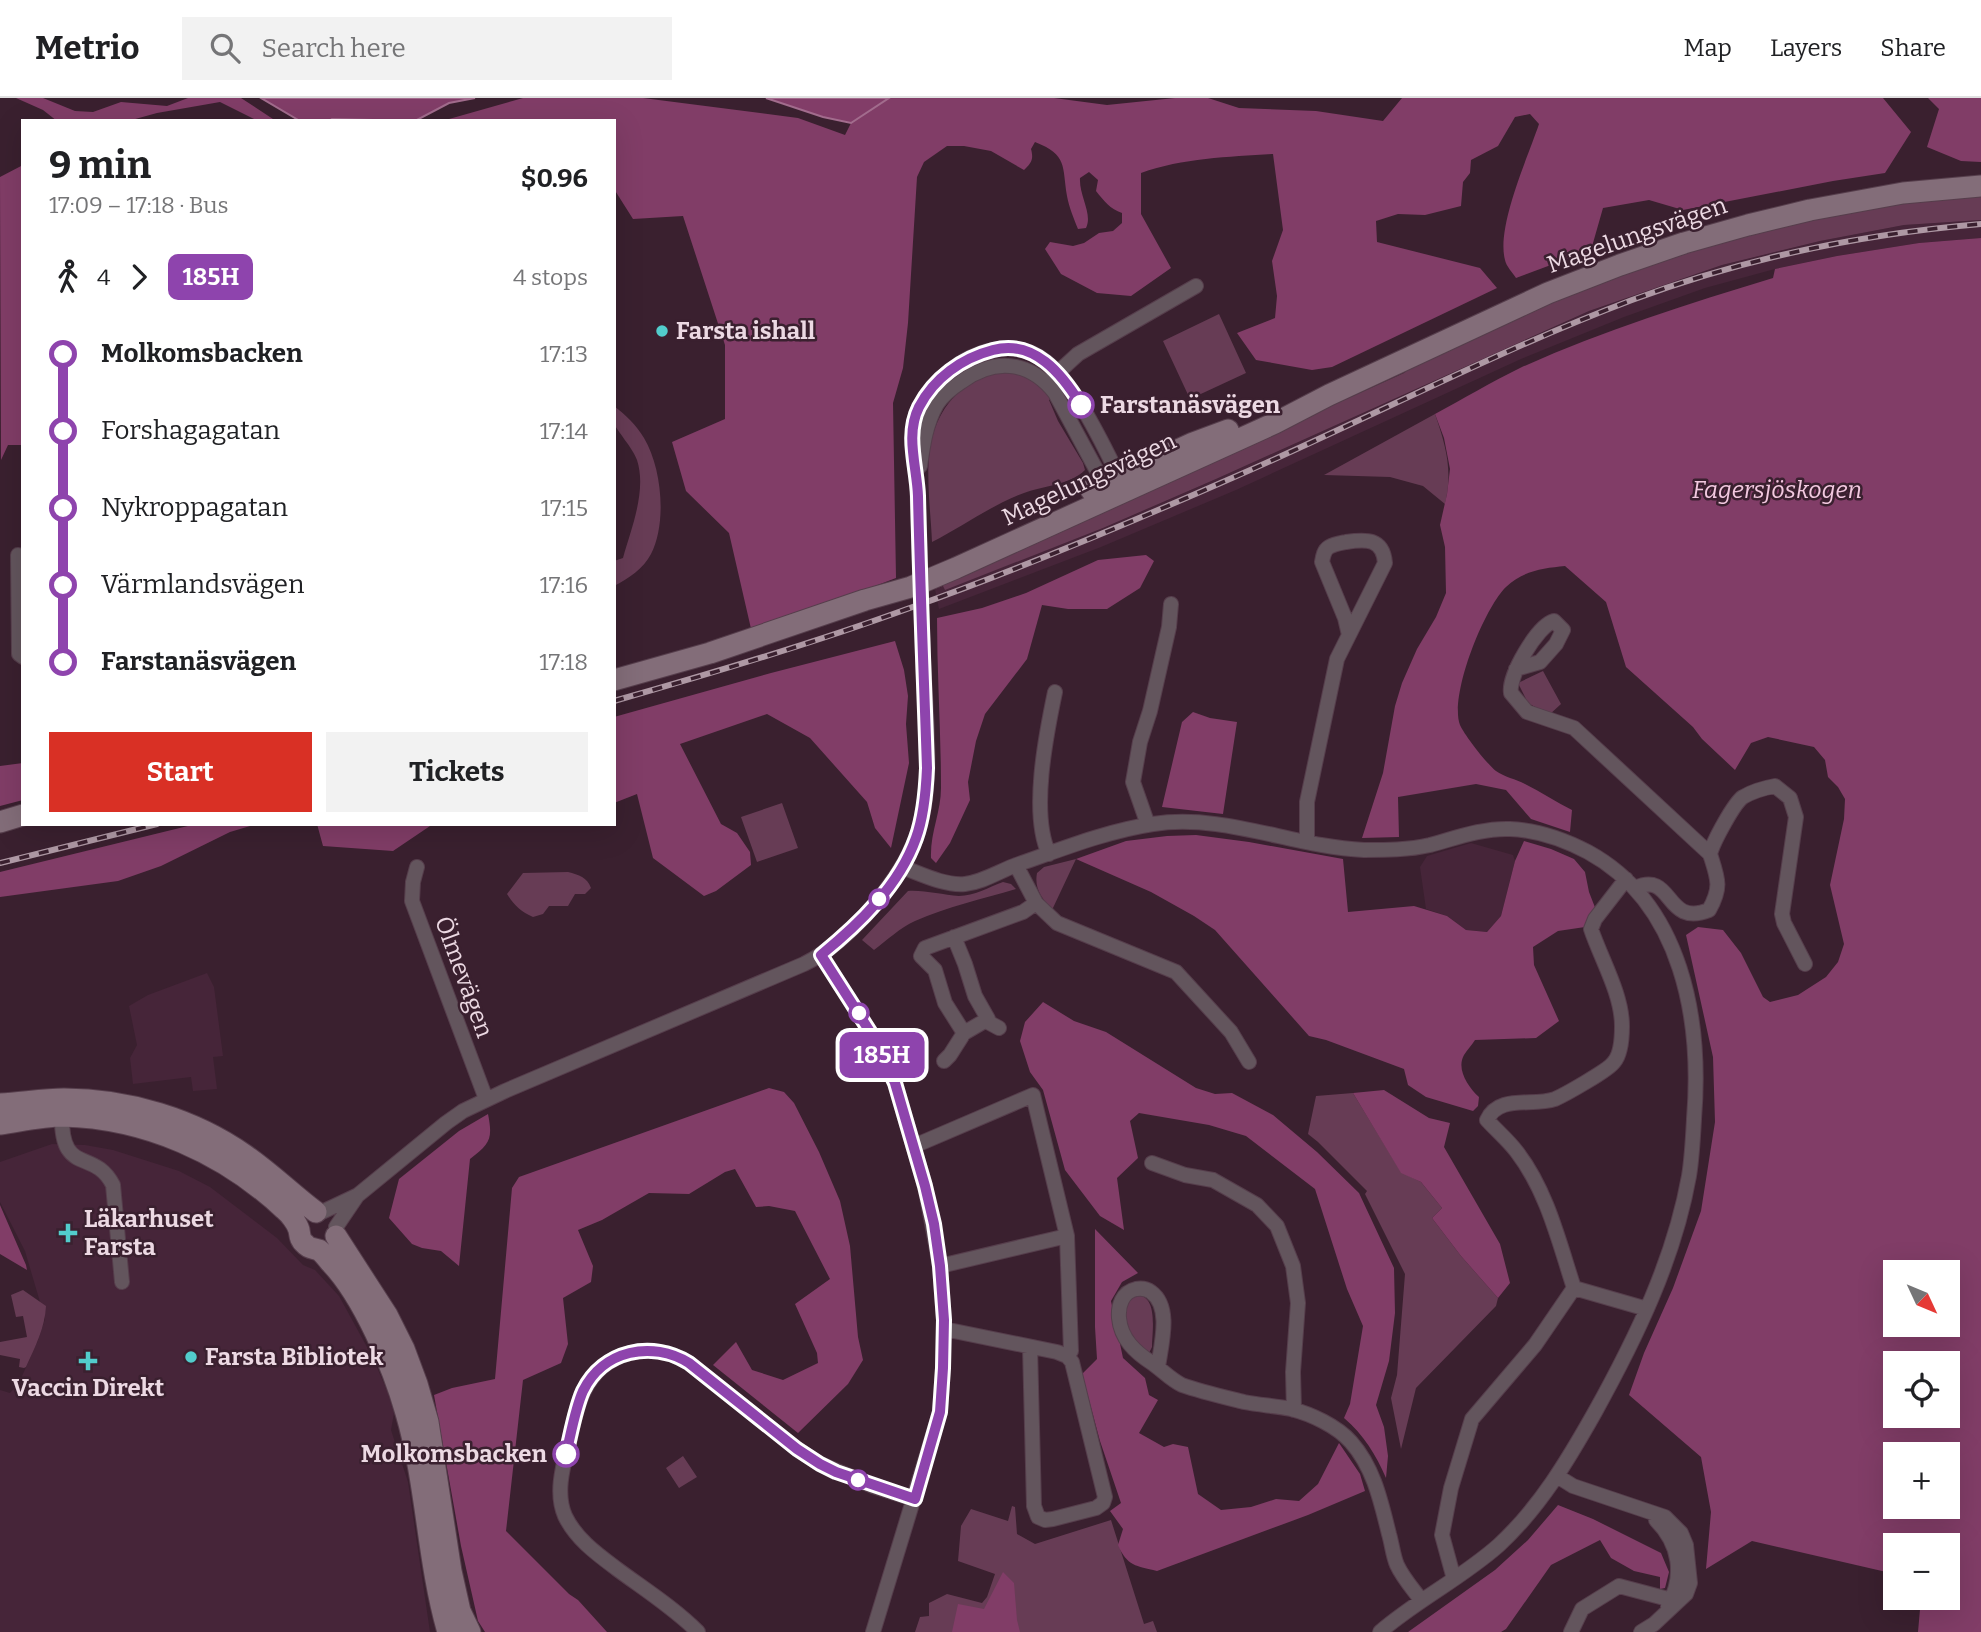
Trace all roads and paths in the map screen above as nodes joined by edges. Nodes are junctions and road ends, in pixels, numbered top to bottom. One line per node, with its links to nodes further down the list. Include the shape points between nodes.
1 (1981, 186): 6 (street, Magelungsvägen, via 1857,200 1748,225 1620,265 1548,293 1275,424)
2 (1196, 286): 3 (street, via 1078,354)
3 (1058, 372): 4 (street); 5 (street, via 1023,350 1000,348 968,358 939,379 914,421 911,438); 6 (street, via 1096,430)
4 (1047, 382): 5 (street, via 1016,366 1002,365 982,369 949,390 928,425); 6 (street)
5 (917, 485): 22 (street, bridge, via 926,795 917,837)
6 (1114, 487): 12 (street, Magelungsvägen, via 911,587)
7 (18, 555): 10 (street)
8 (1171, 604): 16 (street, via 1133,782)
9 (1349, 635): 9 (street, via 1322,562 1329,547 1367,539 1382,550 1385,563); 17 (street, via 1337,659 1314,766 1307,802)
10 (21, 656)
11 (1516, 669): 19 (street, via 1511,693 1527,712 1574,728)
12 (616, 679)
13 (1055, 692): 18 (street, via 1041,778 1041,824)
14 (21, 817): 15 (street)
15 (0, 822)
16 (1148, 825): 17 (street, via 1223,824); 18 (street)
17 (1307, 841): 23 (street, via 1402,850 1466,834 1511,829 1536,832 1599,858)
18 (1049, 854): 20 (street)
19 (1710, 854): 23 (street, via 1718,890 1709,911 1688,914 1678,910 1654,884); 27 (street, via 1741,798 1775,786 1790,798 1796,817 1782,914)
20 (1016, 865): 22 (street, via 962,885); 24 (street)
21 (417, 867): 31 (street, Ölmevägen, via 412,901)
22 (902, 867): 26 (street, via 848,934)
23 (1631, 884): 43 (street, via 1595,919 1591,929 1622,1025 1614,1063 1553,1100 1496,1107 1487,1120 1517,1152 1536,1183); 44 (street, via 1650,908 1678,960 1695,1038 1689,1175)
24 (1036, 903): 25 (street); 30 (street, via 1057,923 1174,970 1231,1032)
25 (954, 937): 28 (street, via 975,996 992,1025); 28 (street, via 925,948 921,956 935,970 945,1003)
26 (821, 955): 31 (street); 35 (street, via 879,1048)
27 (1805, 964)
28 (964, 1033): 29 (street)
29 (944, 1061)
30 (1249, 1062)
31 (486, 1099): 37 (street, via 446,1123)
32 (0, 1104): 33 (street)
33 (62, 1108): 34 (street); 37 (street, via 124,1105 204,1131 247,1156); 38 (street, via 158,1132 198,1148 259,1187); 42 (street, via 65,1144 71,1154 98,1167 113,1185)
34 (0, 1124)
35 (914, 1146): 39 (street, via 1033,1095); 41 (street)
36 (1152, 1163): 49 (street, via 1213,1180 1257,1205 1277,1226 1293,1266 1298,1303)
37 (328, 1222): 38 (street, via 308,1214); 40 (street, via 332,1243); 51 (street, via 404,1349 428,1422)
38 (298, 1228): 40 (street, via 303,1243)
39 (1067, 1236): 41 (street); 47 (street, via 1071,1351)
40 (318, 1250): 50 (street, via 333,1265 370,1324 397,1386)
41 (940, 1266): 45 (street)
42 (122, 1282)
43 (1574, 1288): 44 (street); 55 (street, via 1535,1345 1472,1419 1442,1535)
44 (1647, 1309): 52 (street)
45 (944, 1329): 46 (street); 53 (street, via 940,1412)
46 (1030, 1347): 47 (street); 47 (street, via 1034,1506 1038,1517 1045,1520 1096,1508 1105,1497)
47 (1067, 1356)
48 (1158, 1367): 48 (street, via 1163,1311 1155,1294 1136,1289 1119,1305 1119,1321 1135,1352); 49 (street, via 1185,1386)
49 (1294, 1410): 57 (street, via 1342,1433 1366,1462 1396,1564)
50 (414, 1443): 51 (street); 61 (street)
51 (433, 1461): 58 (street)
52 (1557, 1476): 54 (street); 55 (street, via 1501,1544)
53 (915, 1499): 63 (street, via 820,1464 676,1355 644,1350 612,1360 582,1392 560,1485 564,1513 593,1551); 64 (street)
54 (1641, 1510): 56 (street, via 1666,1530 1676,1552 1679,1580); 59 (street, via 1665,1517 1686,1545 1690,1583 1686,1594)
55 (1454, 1579): 57 (street)
56 (1672, 1600): 59 (street); 66 (street, via 1619,1586 1582,1609)
57 (1421, 1601): 65 (street)
58 (460, 1611): 61 (street); 62 (street)
59 (1664, 1613): 60 (street)
60 (1652, 1629)
61 (449, 1632)
62 (470, 1632)
63 (698, 1632)
64 (873, 1632)
65 (1380, 1632)
66 (1571, 1632)

